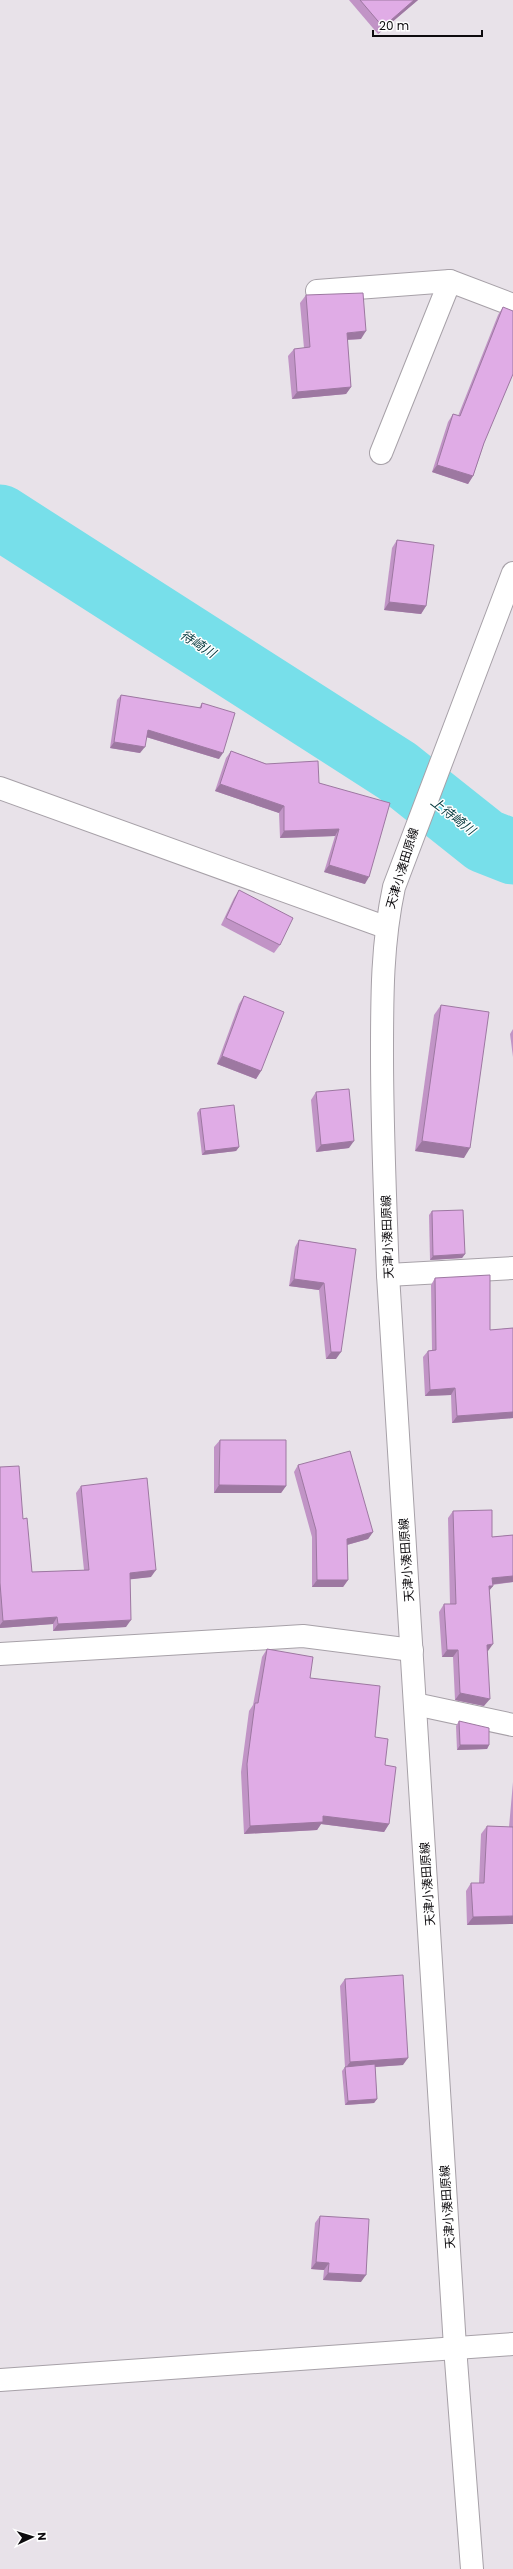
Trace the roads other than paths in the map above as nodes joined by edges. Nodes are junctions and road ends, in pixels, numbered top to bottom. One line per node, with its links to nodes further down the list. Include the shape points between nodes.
1 (450, 281): 2 (main road); 3 (main road); 4 (main road)
2 (316, 291)
3 (513, 305)
4 (381, 453)
5 (513, 573): 7 (main road, 天津小湊田原線, via 406,849)
6 (0, 788): 7 (main road)
7 (385, 927): 9 (main road, 天津小湊田原線, via 382,982 382,1106)
8 (513, 1268): 9 (main road)
9 (388, 1275): 10 (main road, 天津小湊田原線)
10 (412, 1650): 11 (main road, via 303,1636); 12 (main road, 天津小湊田原線)
11 (0, 1654)
12 (415, 1704): 13 (main road); 15 (main road, 天津小湊田原線)
13 (513, 1725)
14 (513, 2344): 15 (main road)
15 (455, 2347): 16 (main road); 17 (main road, 天津小湊田原線)
16 (0, 2380)
17 (472, 2569)

